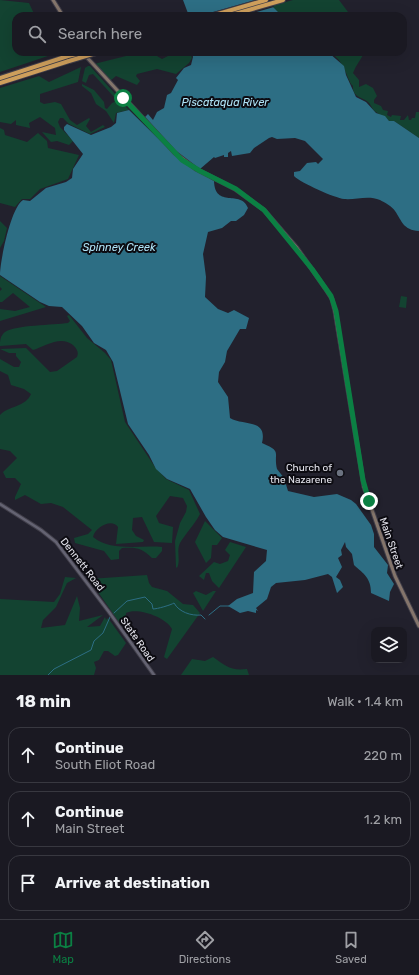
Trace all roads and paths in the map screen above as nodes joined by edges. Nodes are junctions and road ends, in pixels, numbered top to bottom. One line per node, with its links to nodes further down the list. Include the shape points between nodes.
1 (53, 0): 4 (main road)
2 (266, 0): 5 (highway)
3 (283, 0): 6 (highway)
4 (60, 12)
5 (225, 12)
6 (242, 12)
7 (72, 56): 10 (highway, bridge)
8 (86, 56): 10 (highway, bridge)
9 (87, 56): 15 (main road, Main Street, via 174,153 261,208 300,252 331,296 336,311 364,487 395,576)
10 (32, 70): 11 (highway); 12 (highway)
11 (0, 78)
12 (0, 83)
13 (0, 504): 14 (street, Dennett Road, via 53,539)
14 (109, 612): 16 (street, State Road)
15 (419, 626)
16 (154, 675)

